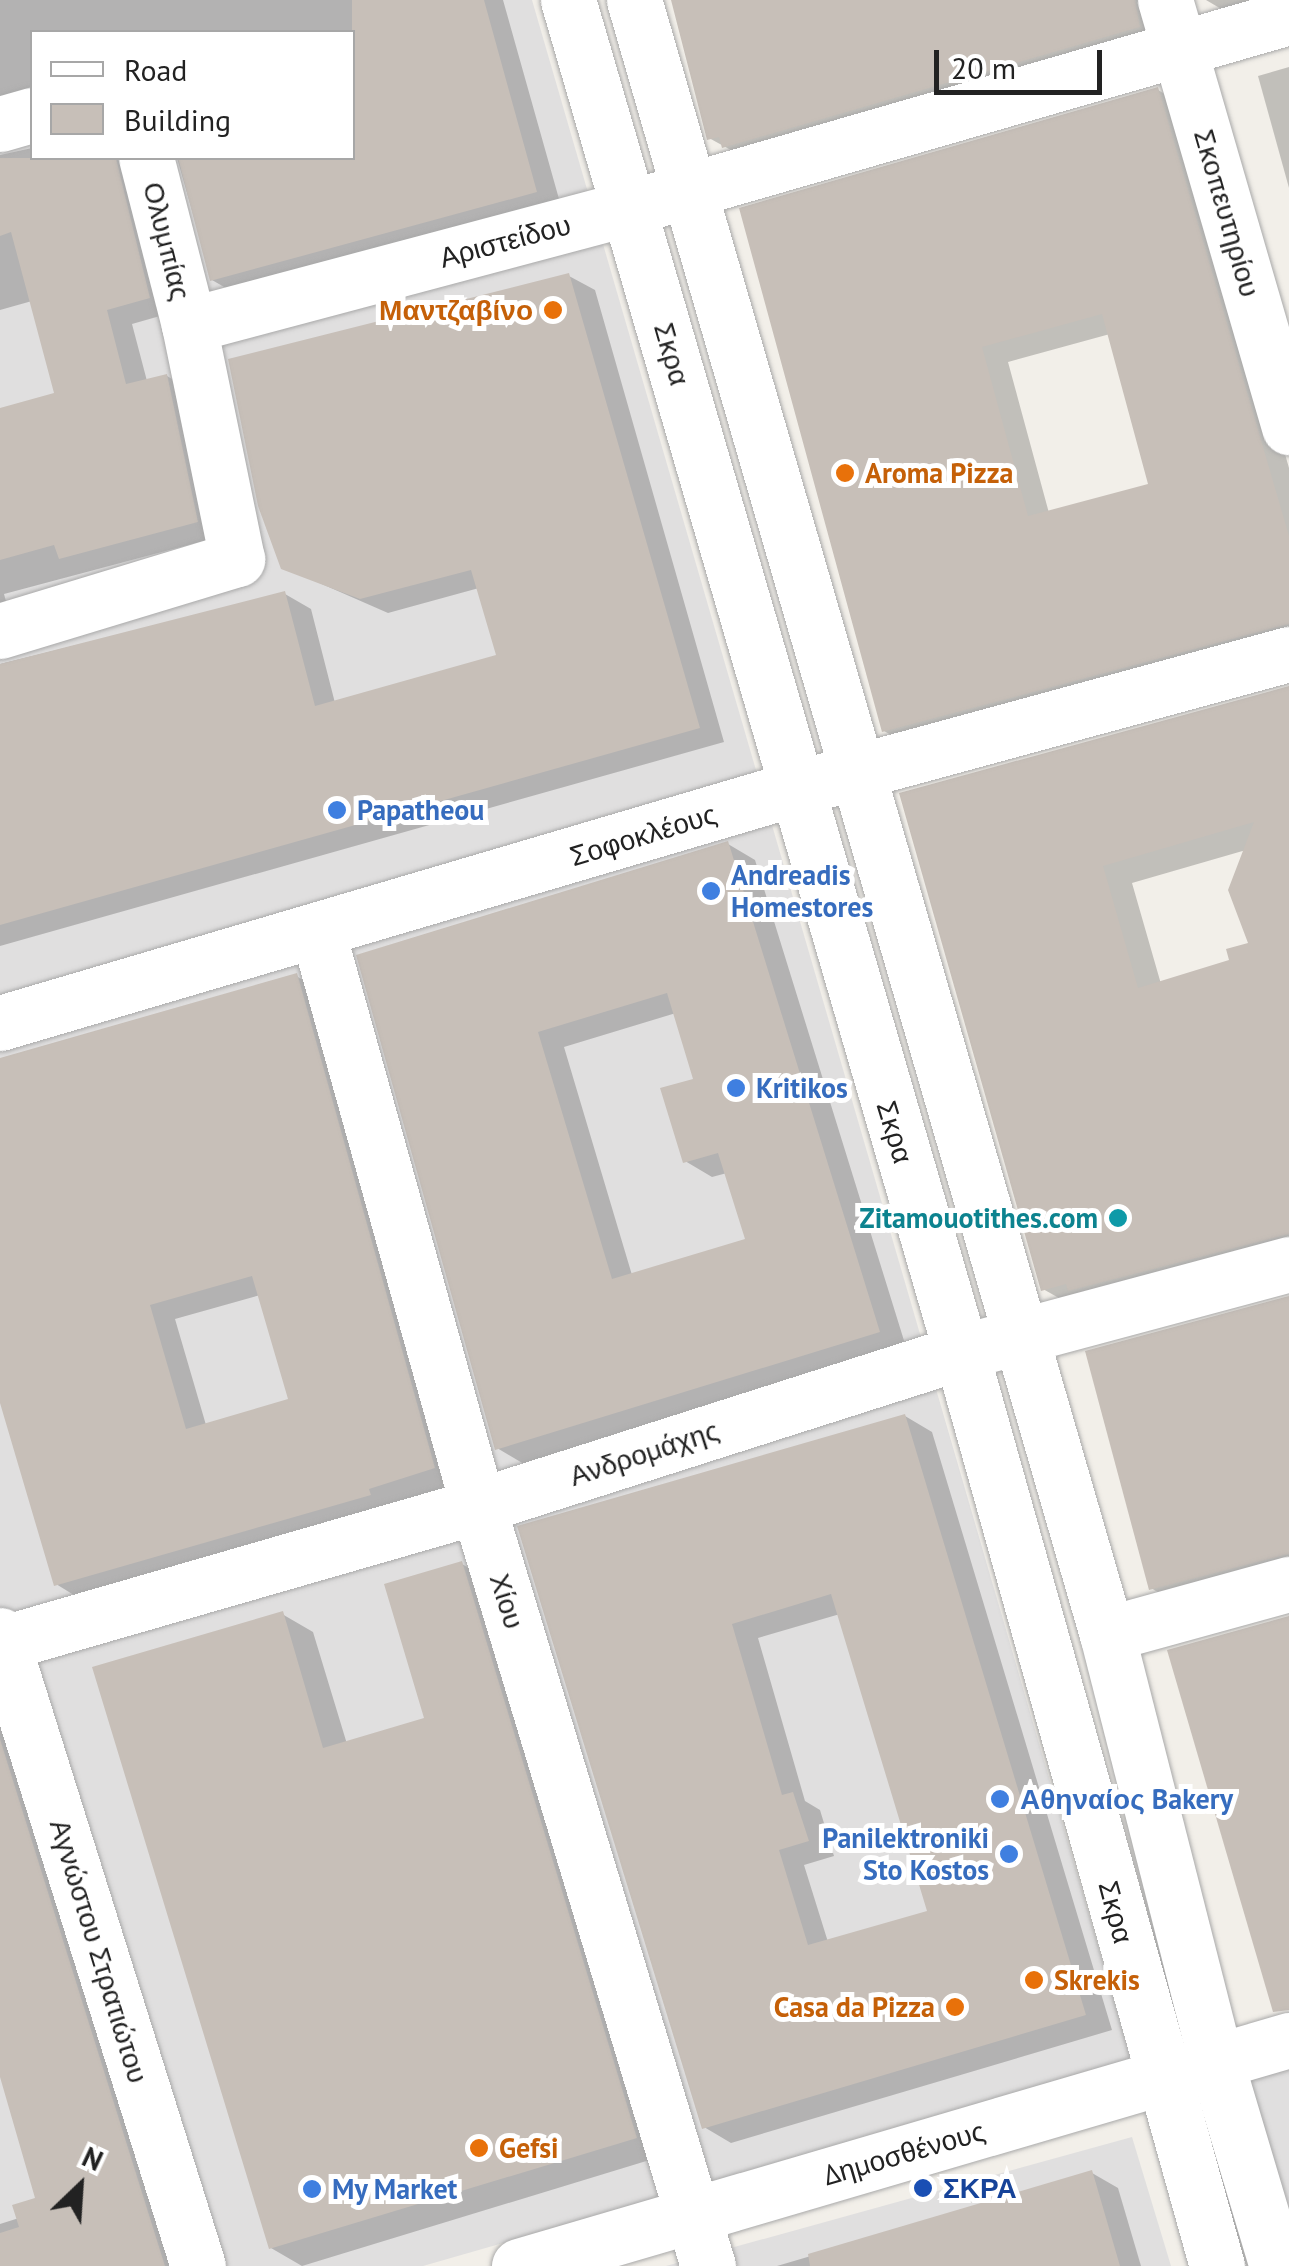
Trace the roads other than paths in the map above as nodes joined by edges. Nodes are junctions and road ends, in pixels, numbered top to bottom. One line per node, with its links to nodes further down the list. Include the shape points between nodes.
1 (568, 0): 9 (street, Σκρα)
2 (634, 0): 8 (street)
3 (1289, 18): 4 (street, Αριστείδου)
4 (1172, 24): 8 (street, Αριστείδου); 11 (street, Σκοπευτηρίου)
5 (30, 116): 6 (street)
6 (0, 124)
7 (147, 160): 10 (street, Ολυμπίας)
8 (692, 188): 9 (street, Αριστείδου); 14 (street)
9 (631, 207): 10 (street, Αριστείδου); 15 (street, Σκρα)
10 (189, 325): 12 (street, via 237,560)
11 (1289, 426)
12 (0, 631)
13 (1289, 654): 14 (street, Σοφοκλέους)
14 (853, 772): 15 (street, Σοφοκλέους); 19 (street)
15 (793, 789): 16 (street, Σοφοκλέους); 20 (street, Σκρα)
16 (318, 933): 17 (street, Σοφοκλέους); 21 (street, Χίου)
17 (0, 1024)
18 (1289, 1264): 19 (street, Ανδρομάχης)
19 (1019, 1337): 20 (street, Ανδρομάχης); 23 (street)
20 (961, 1352): 21 (street, Ανδρομάχης); 27 (street, Σκρα)
21 (478, 1506): 24 (street, Ανδρομάχης); 28 (street, Χίου)
22 (1289, 1584): 23 (street)
23 (1106, 1634): 26 (street)
24 (1, 1641): 29 (street, Αγνώστου Στρατιώτου)
25 (1289, 2040): 26 (street, Δημοσθένους)
26 (1216, 2062): 27 (street, Δημοσθένους); 33 (street)
27 (1162, 2078): 28 (street, Δημοσθένους); 32 (street, Σκρα)
28 (693, 2214): 30 (street, Δημοσθένους); 31 (street, Χίου)
29 (198, 2266)
30 (519, 2266)
31 (708, 2266)
32 (1217, 2266)
33 (1277, 2266)

